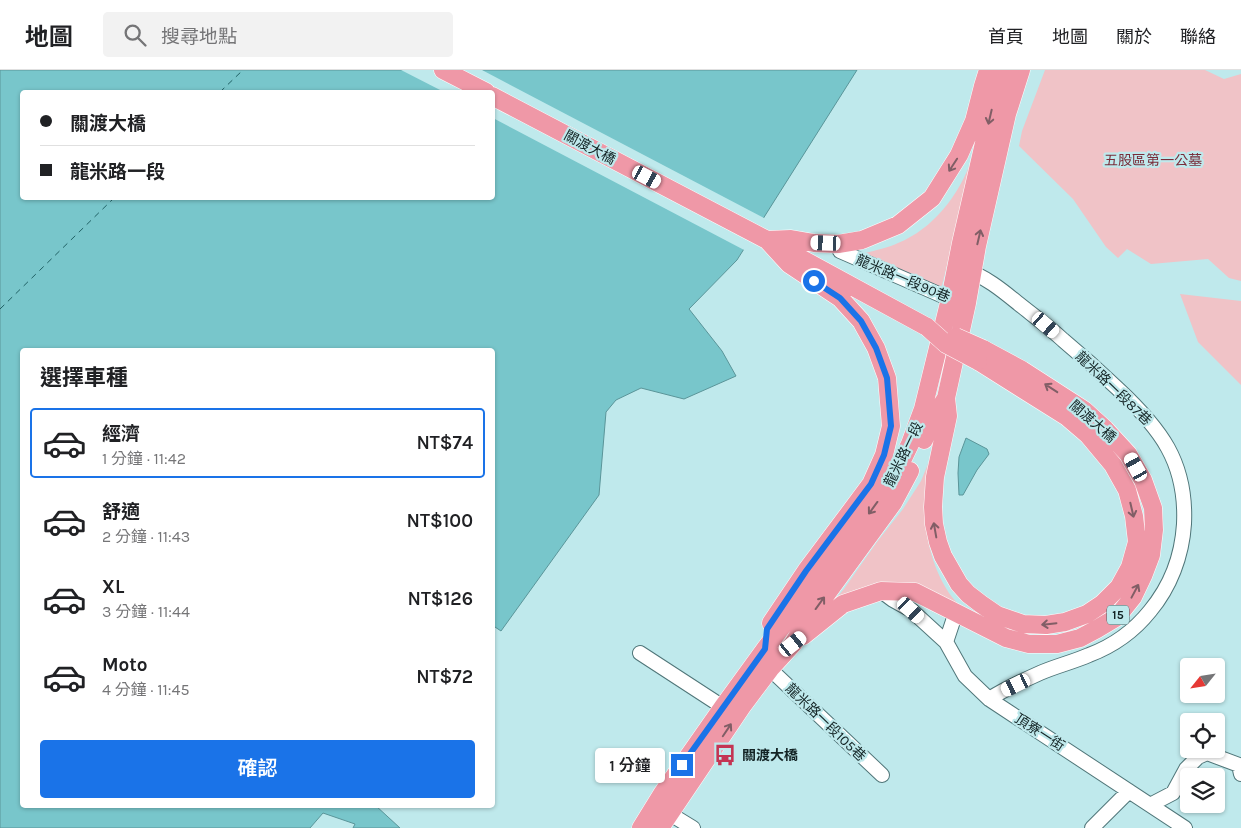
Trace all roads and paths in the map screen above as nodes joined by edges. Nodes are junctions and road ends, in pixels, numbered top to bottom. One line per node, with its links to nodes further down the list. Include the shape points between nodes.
1 (443, 70): 5 (main road)
2 (988, 70): 7 (main road, one-way to 7, via 974,121 959,155 932,198 898,225 862,240 838,244)
3 (1002, 70): 9 (main road, 龍米路一段, one-way to 9, via 961,243)
4 (1021, 70): 9 (main road, 龍米路一段, one-way to 4)
5 (482, 90)
6 (495, 98): 7 (main road, 關渡大橋 / 15)
7 (766, 240): 11 (main road, 關渡大橋 / 15, bridge, via 927,327 946,344); 17 (main road, 關渡大橋 / 15, via 789,264 840,298 861,321 887,378 891,426 884,455 871,484 767,629)
8 (840, 251): 10 (street, 龍米路一段90巷)
9 (964, 270): 10 (main road, 龍米路一段); 20 (street, 龍米路一段87巷, via 998,287 1046,325 1147,417 1165,443 1178,471 1183,493 1183,535 1174,571 1161,595 1136,626 1119,640 1090,655 1040,673)
10 (958, 301): 12 (main road, 龍米路一段); 17 (main road, 龍米路一段, one-way to 17, via 923,409 897,471 873,508)
11 (981, 355): 12 (main road, one-way to 12, via 1088,435 1113,465 1127,490 1136,542 1130,567 1119,587 1102,604 1065,622 1023,624 997,615 959,584 942,556 934,524 935,477 948,416); 14 (main road, 關渡大橋 / 15, one-way to 11, via 1006,638 1029,644 1057,644 1080,638 1116,617 1133,597 1151,555 1154,530 1153,508 1143,480 1128,454 1105,428 1084,410 1022,370)
12 (946, 398): 16 (main road, 龍米路一段, one-way to 12, via 893,503 919,454 932,420)
13 (881, 591): 14 (main road, 關渡大橋 / 15, via 914,592); 15 (street, 頂寮一街, via 911,610); 16 (main road, 關渡大橋 / 15, via 843,604)
14 (956, 612): 15 (street)
15 (946, 642): 20 (street, 頂寮一街, via 965,676)
16 (793, 644): 19 (main road, 龍米路一段 / 15)
17 (765, 649): 21 (main road, 龍米路一段 / 15)
18 (640, 653): 21 (street)
19 (770, 668): 23 (street, 龍米路一段105巷); 26 (main road, 龍米路一段 / 15, one-way to 19)
20 (989, 699): 24 (street, 頂寮一街)
21 (723, 707): 26 (main road, 龍米路一段 / 15)
22 (1240, 766): 25 (street, via 1207,753 1186,769 1173,793)
23 (882, 775)
24 (1129, 791): 25 (street, 頂寮一街); 29 (street)
25 (1150, 805): 30 (street, 頂寮一街)
26 (662, 816): 27 (main road, 龍米路一段 / 15); 28 (street)
27 (641, 828)
28 (693, 828)
29 (1092, 828)
30 (1185, 828)

